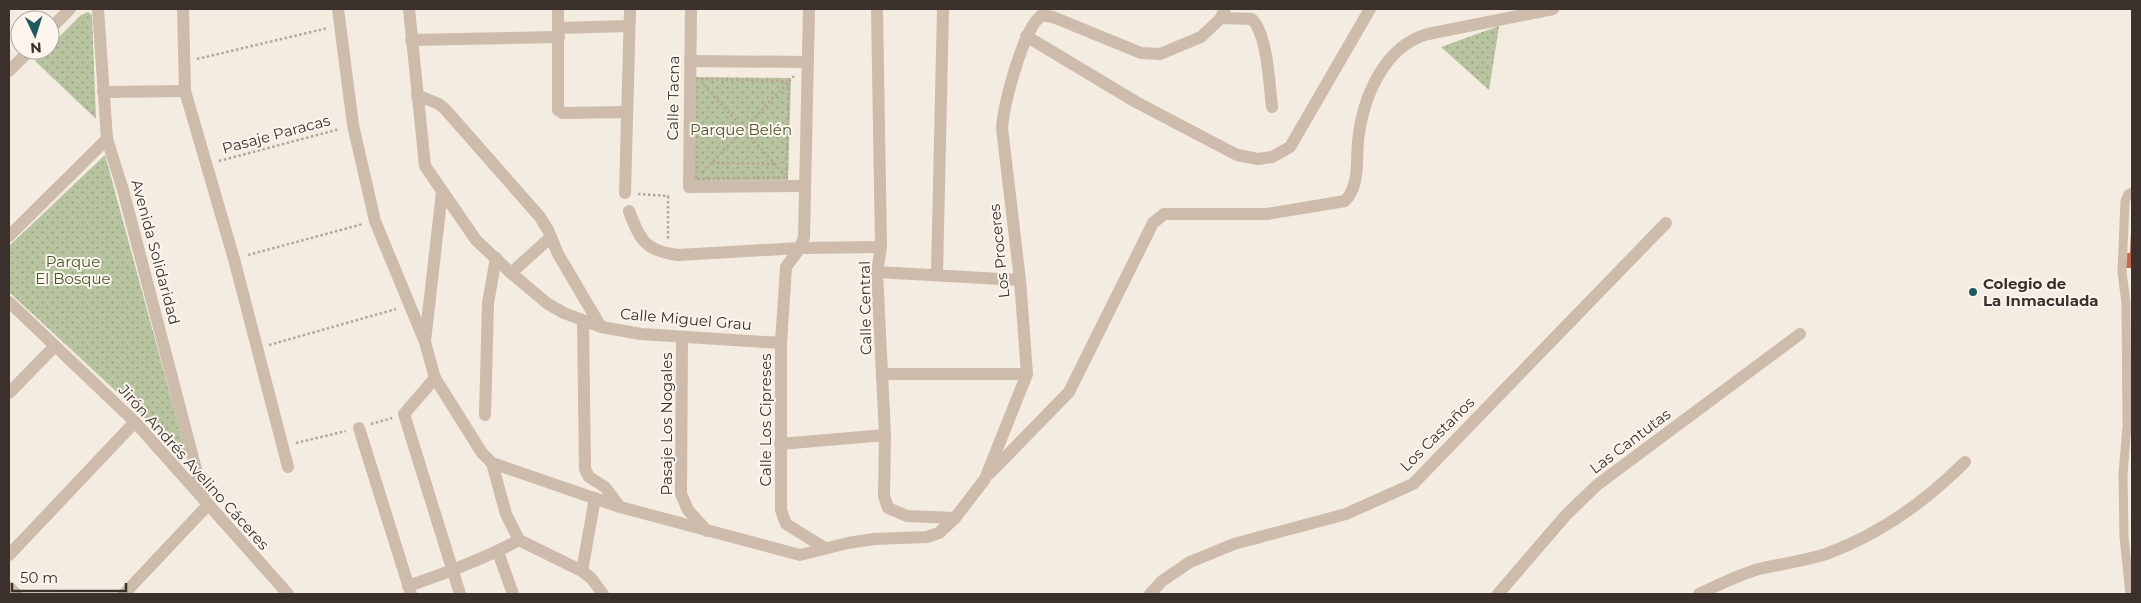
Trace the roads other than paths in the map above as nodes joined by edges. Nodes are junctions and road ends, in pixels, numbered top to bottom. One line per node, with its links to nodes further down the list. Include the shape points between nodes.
1 (70, 9): 16 (street)
2 (98, 9): 25 (street, Avenida Solidaridad)
3 (183, 9): 26 (street)
4 (338, 9): 51 (street, via 353,125 374,221)
5 (409, 9): 20 (street, Calle Miguel Grau)
6 (558, 9): 18 (street)
7 (630, 9): 17 (street)
8 (691, 9): 23 (street, Calle Tacna)
9 (809, 9): 22 (street, Calle Los Cipreses)
10 (877, 9): 39 (street, Calle Central)
11 (943, 9): 44 (street)
12 (1370, 9): 19 (street, via 1290,147 1277,155 1258,159 1237,155 1145,106)
13 (1553, 9): 66 (street, via 1415,37 1405,44 1389,59 1367,100 1358,140 1356,177 1352,194 1345,201 1267,214 1164,214 1158,218 1069,392)
14 (1040, 12): 15 (street, Los Proceres, via 1141,53 1160,54 1201,37); 19 (street, Los Proceres)
15 (1223, 13): 28 (street, via 1252,19 1256,23 1265,54)
16 (60, 19)
17 (629, 26): 18 (street); 29 (street)
18 (559, 33): 20 (street); 29 (street, via 560,112)
19 (1026, 36): 45 (street, Los Proceres, via 1004,110 1002,128)
20 (411, 40): 27 (street, Calle Miguel Grau)
21 (20, 60): 24 (street)
22 (807, 62): 23 (street); 31 (street, Calle Los Cipreses)
23 (690, 65): 31 (street, Calle Tacna, via 693,183)
24 (9, 71)
25 (103, 92): 26 (street); 30 (street, Avenida Solidaridad)
26 (185, 92): 65 (street, via 234,259)
27 (418, 95): 32 (street, Calle Miguel Grau, via 425,166); 38 (street, via 446,110 540,217)
28 (1272, 107)
29 (627, 112): 34 (street)
30 (108, 139): 37 (street); 68 (street, Avenida Solidaridad)
31 (795, 183): 40 (street, Calle Los Cipreses, via 804,237)
32 (442, 192): 41 (street, Calle Miguel Grau, via 476,240); 51 (street)
33 (2132, 192): 76 (lane, via 2124,201 2122,272 2126,303 2127,426 2123,474 2124,536)
34 (625, 193)
35 (629, 211): 40 (street, via 638,235 649,248 660,253 704,254)
36 (1666, 224): 87 (street, Los Castaños, via 1413,484 1346,514 1234,544 1190,562 1162,581)
37 (9, 236)
38 (551, 237): 43 (street); 48 (street)
39 (881, 247): 40 (street); 42 (street, Calle Central)
40 (800, 248): 52 (street, Calle Los Cipreses, via 786,267)
41 (496, 258): 43 (street, Calle Miguel Grau); 58 (street, via 488,303)
42 (877, 272): 44 (street); 54 (street, Calle Central)
43 (511, 273): 47 (street, Calle Miguel Grau, via 548,304)
44 (938, 274): 45 (street)
45 (1020, 280): 55 (street, Los Proceres)
46 (9, 302): 53 (street, Jirón Andrés Avelino Cáceres)
47 (583, 321): 48 (street, Calle Miguel Grau); 69 (street, via 585,469 589,477 605,487)
48 (601, 327): 50 (street, Calle Miguel Grau)
49 (1800, 334): 88 (street, Las Cantutas, via 1597,485 1566,515)
50 (682, 337): 52 (street, Calle Miguel Grau); 71 (street, Pasaje Los Nogales, via 681,494 688,510)
51 (425, 342): 56 (street)
52 (781, 344): 62 (street, Calle Los Cipreses)
53 (55, 346): 57 (street); 59 (street, Jirón Andrés Avelino Cáceres)
54 (882, 374): 55 (street); 61 (street, Calle Central)
55 (1027, 374): 66 (street, Los Proceres)
56 (434, 378): 64 (street, via 482,453); 77 (street, via 404,414)
57 (9, 394)
58 (485, 415)
59 (135, 422): 68 (street, Jirón Andrés Avelino Cáceres); 75 (street)
60 (359, 428): 80 (street)
61 (885, 435): 62 (street); 70 (street, Calle Central, via 884,496 888,508 907,516)
62 (780, 444): 73 (street, Calle Los Cipreses, via 781,510 786,524)
63 (1965, 462): 89 (street, via 1937,490 1860,538 1825,554 1728,580)
64 (492, 463): 67 (street); 72 (street, via 509,522)
65 (288, 467)
66 (985, 479): 70 (street, Los Proceres)
67 (595, 498): 69 (street); 78 (street)
68 (206, 502): 81 (street, Jirón Andrés Avelino Cáceres); 83 (street)
69 (620, 506): 71 (street)
70 (955, 518): 73 (street, Los Proceres, via 939,533 927,537 874,539)
71 (708, 531): 73 (street, Los Proceres, via 800,555)
72 (519, 540): 74 (street); 78 (street)
73 (825, 548)
74 (498, 552): 77 (street); 85 (street)
75 (9, 555)
76 (2130, 569): 90 (lane)
77 (453, 570): 80 (street); 84 (street)
78 (582, 571): 86 (street)
79 (9, 587): 82 (street)
80 (410, 590)
81 (283, 592)
82 (16, 594)
83 (124, 594)
84 (460, 594)
85 (513, 594)
86 (603, 594)
87 (1150, 594)
88 (1498, 594)
89 (1699, 594)
90 (2130, 594)

